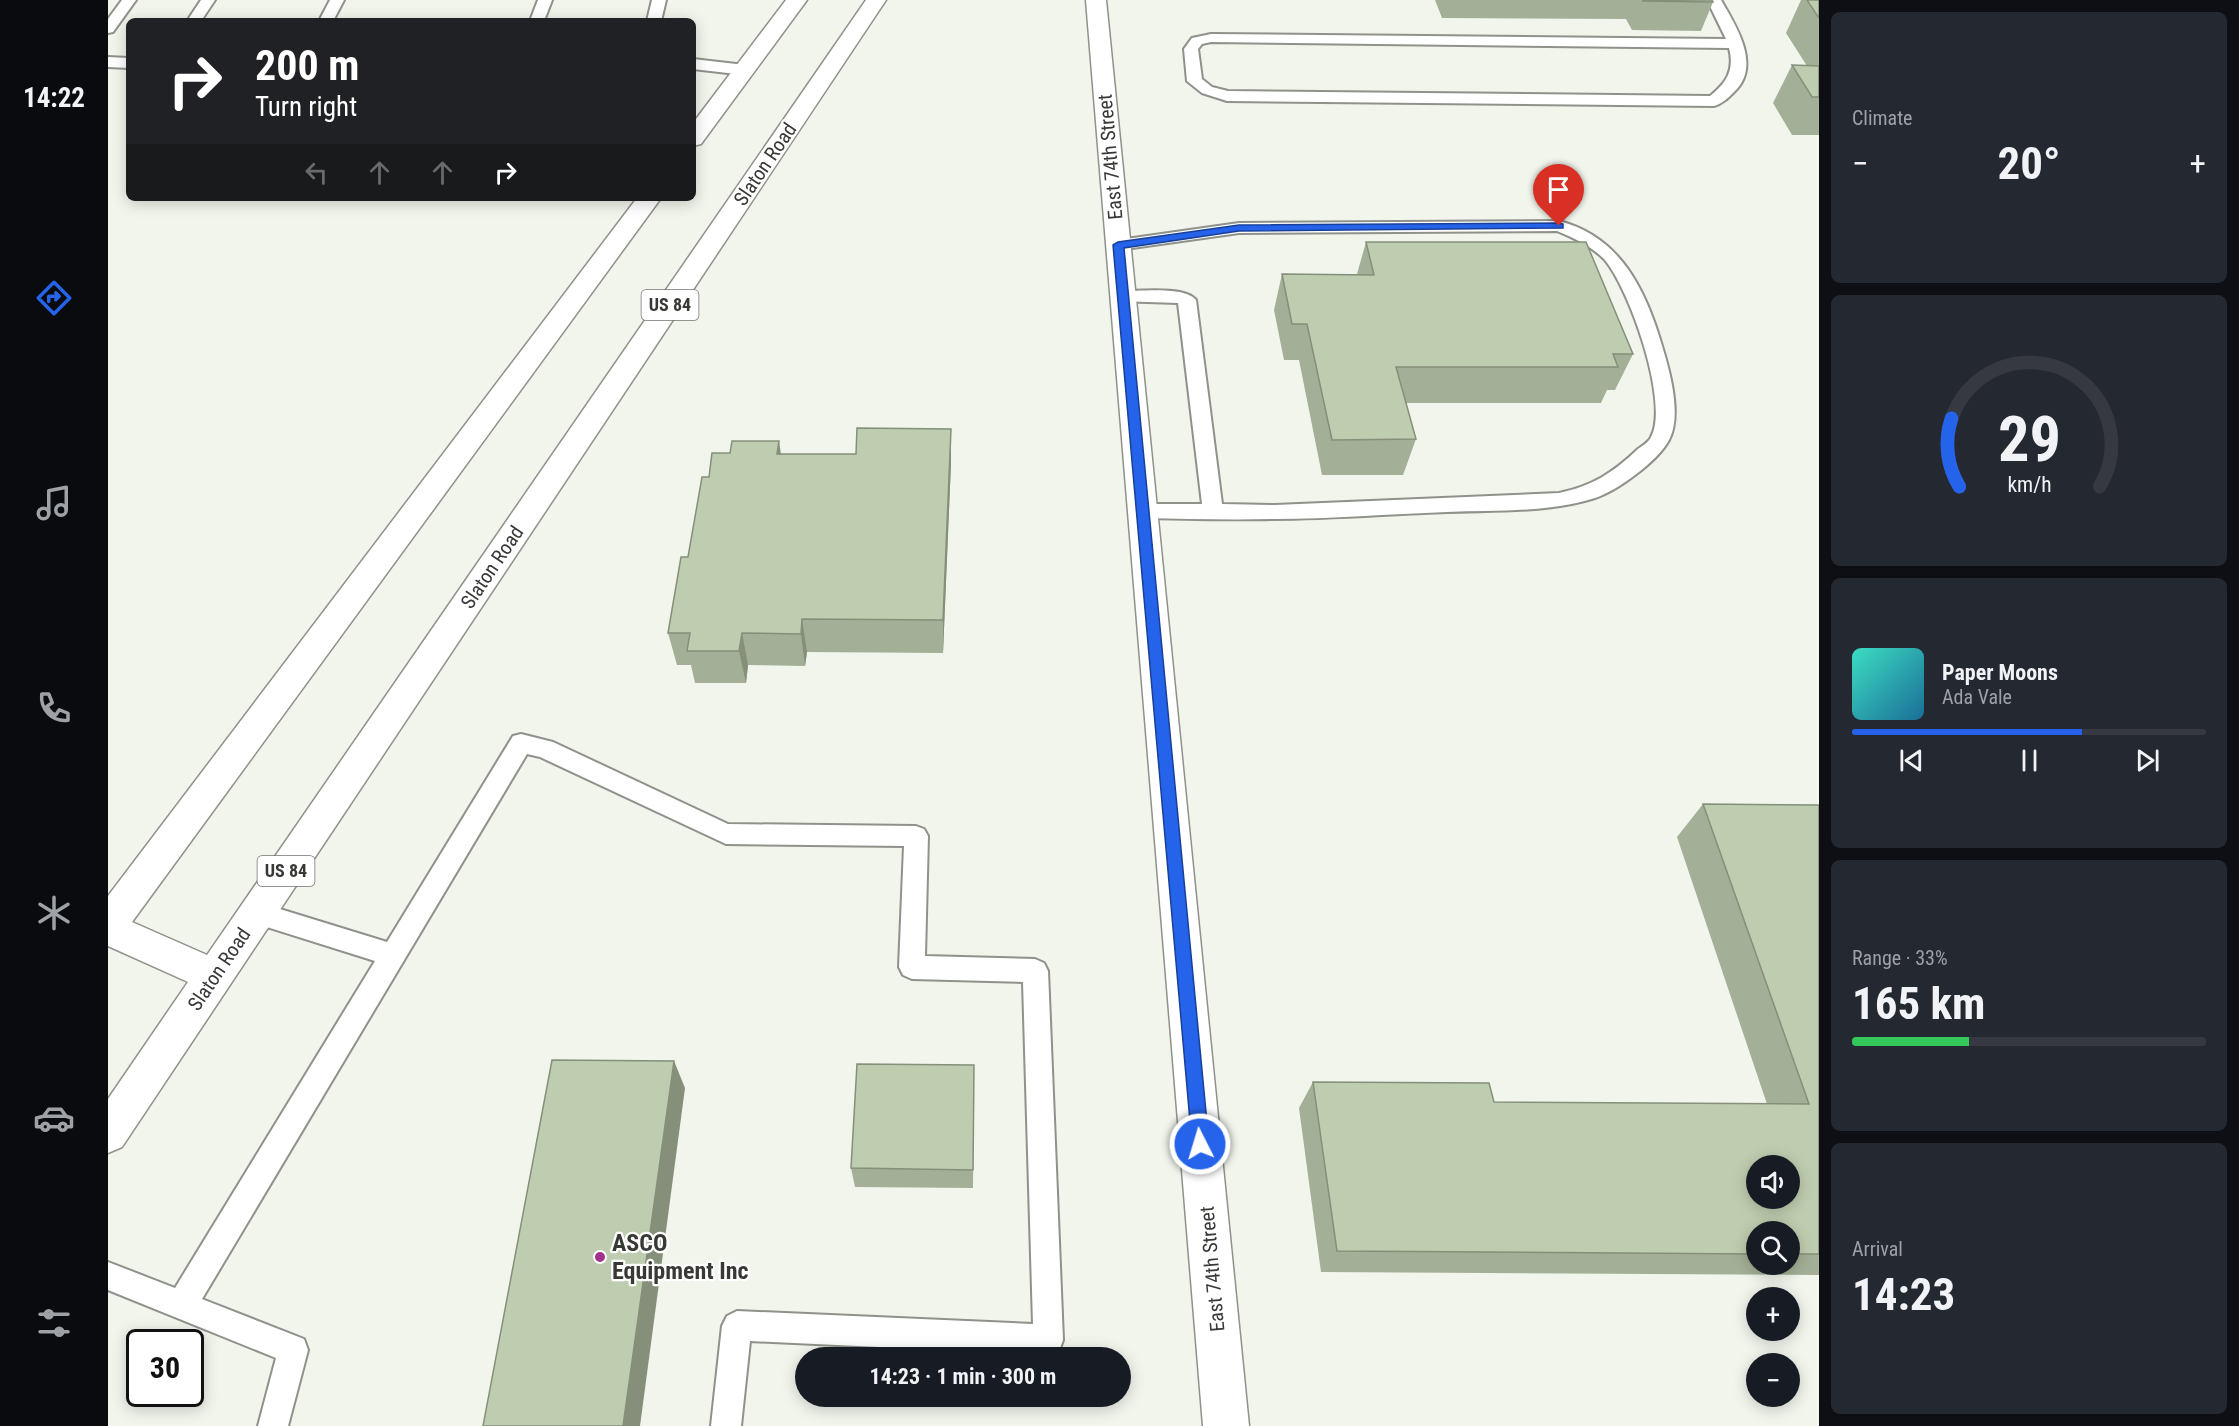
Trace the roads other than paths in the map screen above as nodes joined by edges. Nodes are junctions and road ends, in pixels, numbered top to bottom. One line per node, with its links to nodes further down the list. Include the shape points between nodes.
1 (129, 0): 14 (lane)
2 (208, 0): 10 (lane)
3 (337, 0): 11 (lane)
4 (545, 0): 12 (lane)
5 (659, 0): 13 (lane)
6 (796, 0): 19 (main road)
7 (876, 0): 26 (main road, Slaton Road / US 84)
8 (1096, 0): 22 (main road, East 74th Street)
9 (1714, 0): 15 (lane)
10 (196, 18)
11 (328, 18)
12 (538, 18)
13 (655, 18)
14 (108, 30)
15 (1736, 45): 15 (lane, via 1740,66 1731,86 1714,101 1227,96 1207,90 1195,81 1191,49 1197,41 1211,38)
16 (108, 62): 17 (lane)
17 (126, 63)
18 (696, 64): 19 (lane)
19 (745, 70): 20 (main road)
20 (696, 135)
21 (647, 201): 27 (main road)
22 (1118, 245): 23 (main road, East 74th Street); 25 (lane, via 1239,228 1559,226 1588,237 1616,261 1632,288 1660,369 1665,407 1661,438 1622,478 1592,493 1559,500)
23 (1123, 297): 24 (main road, East 74th Street); 25 (lane, via 1187,300)
24 (1143, 511): 25 (lane); 35 (main road, East 74th Street)
25 (1214, 512)
26 (257, 913): 28 (lane); 29 (main road, Slaton Road / US 84)
27 (108, 927): 29 (main road)
28 (393, 955): 32 (lane); 34 (lane, via 521,743 545,749 726,834 916,836 912,967 1035,970 1048,1340 737,1326)
29 (215, 976): 30 (main road, Slaton Road / US 84)
30 (108, 1133)
31 (108, 1276): 32 (lane)
32 (180, 1306): 33 (lane, via 293,1350)
33 (273, 1426)
34 (726, 1426)
35 (1226, 1426)

